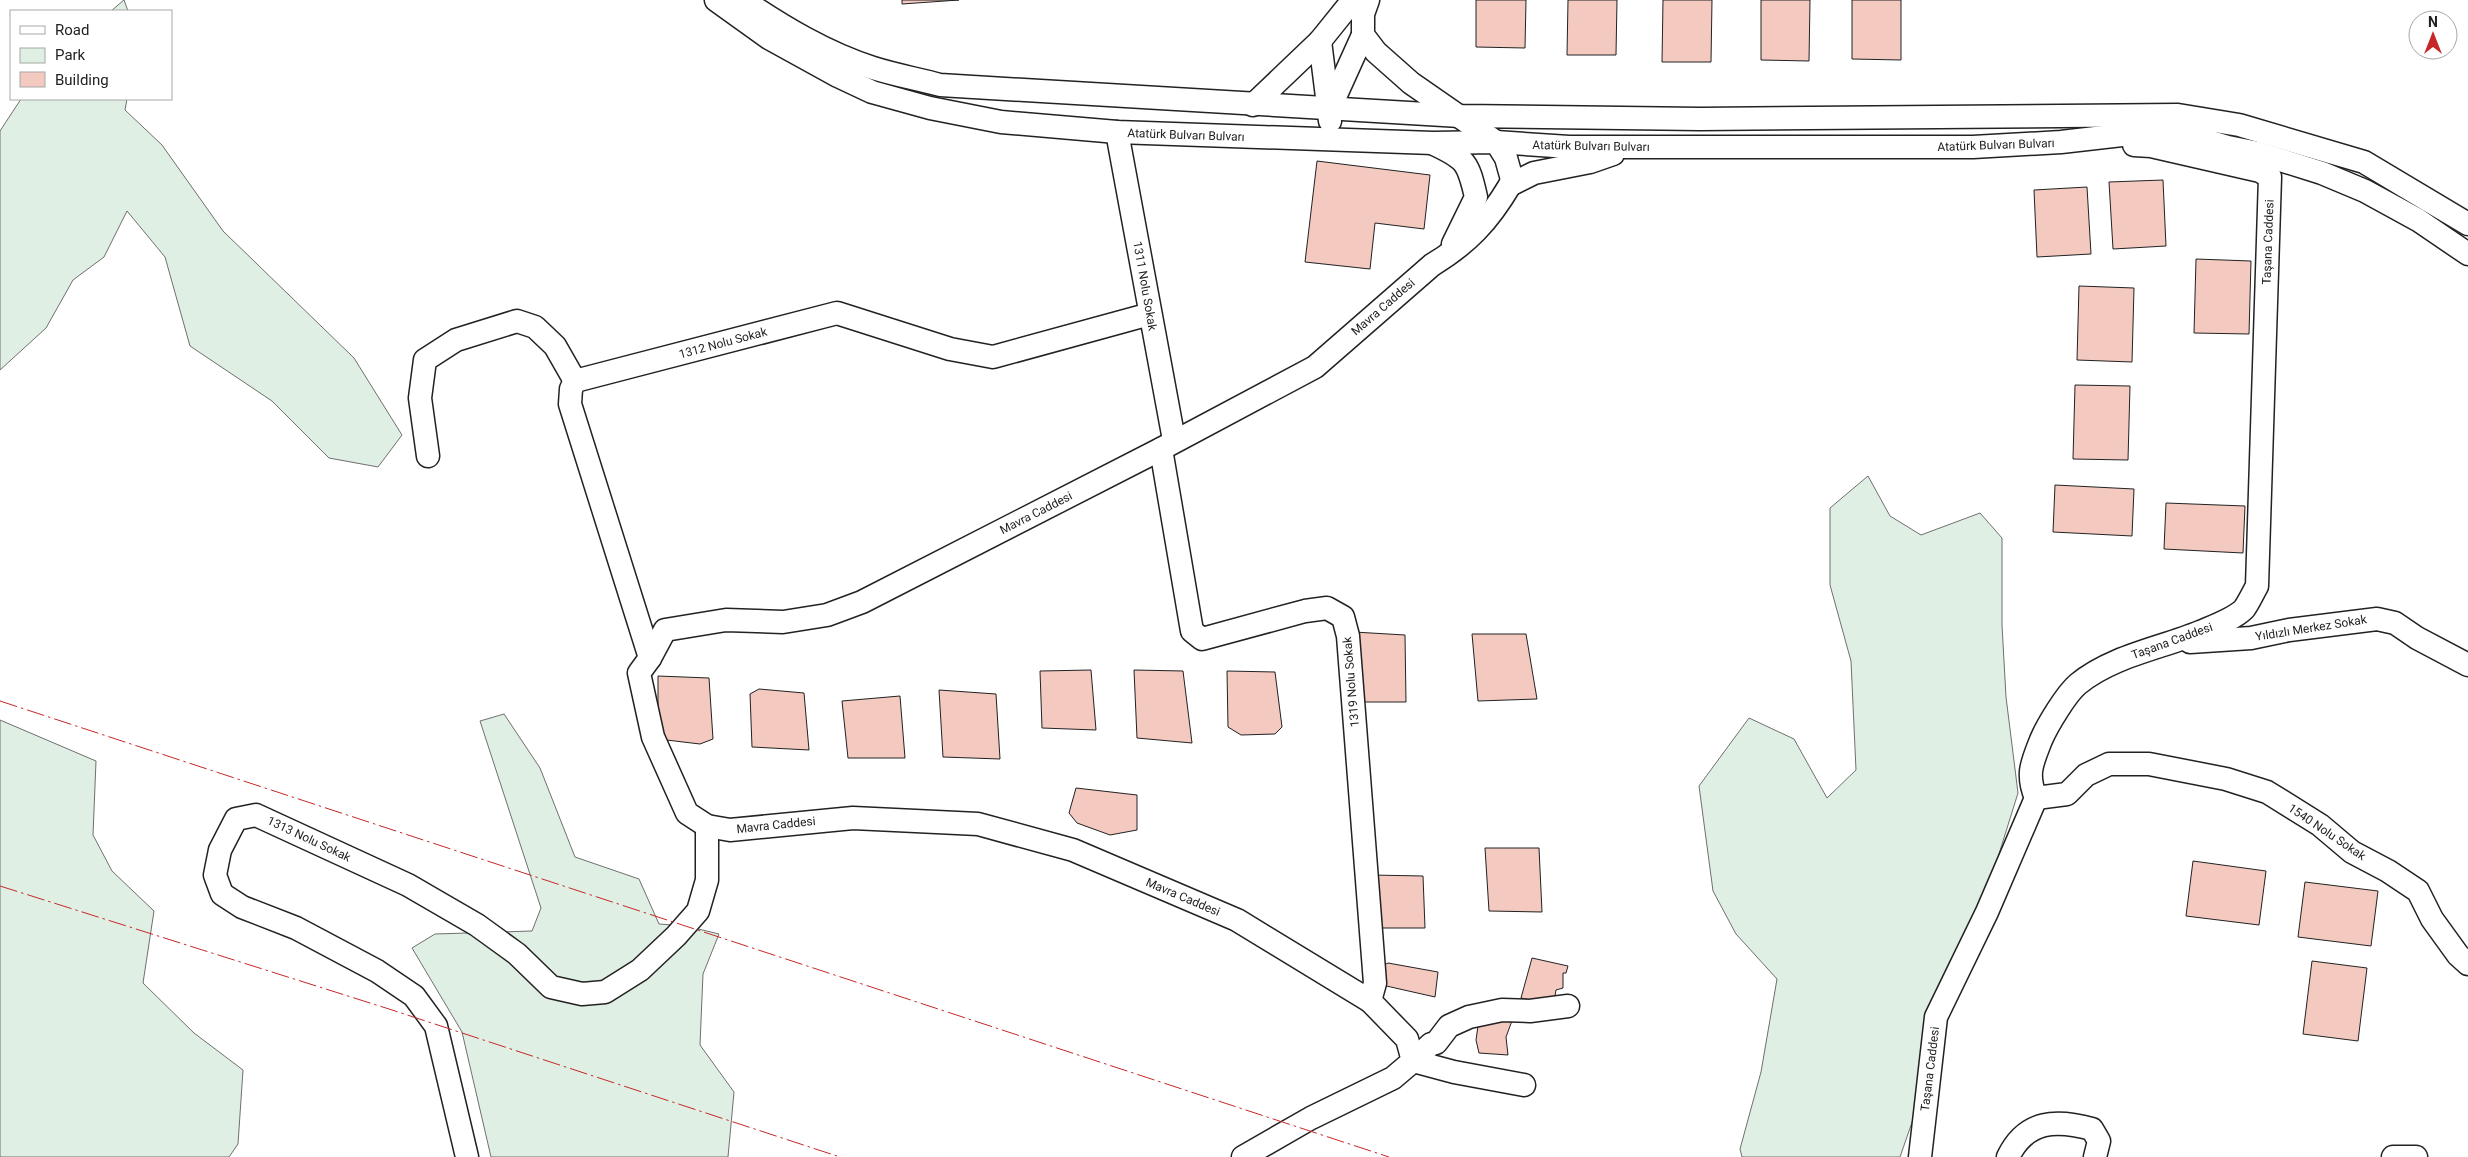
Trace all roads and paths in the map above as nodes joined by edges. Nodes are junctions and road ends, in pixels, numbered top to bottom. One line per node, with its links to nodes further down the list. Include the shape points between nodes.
1 (716, 0): 10 (street, Atatürk Bulvarı Bulvarı, via 769,38 872,92 1001,122)
2 (743, 0): 7 (street, via 830,51 872,68 940,85)
3 (1353, 0): 6 (street)
4 (1368, 0): 5 (street, via 1363,14)
5 (1363, 35): 8 (street); 9 (street, via 1396,71)
6 (1320, 41): 7 (street); 8 (street)
7 (1253, 105): 8 (street)
8 (1330, 108): 9 (street); 12 (street)
9 (1460, 116): 13 (street); 17 (street, via 1700,119 2178,115 2239,125 2364,162)
10 (1117, 132): 12 (street, Atatürk Bulvarı Bulvarı); 20 (street, 1311 Nolu Sokak)
11 (2120, 134): 15 (street, Atatürk Bulvarı Bulvarı, via 2061,142 1973,147); 18 (street, Atatürk Bulvarı Bulvarı, via 2148,132 2187,136 2322,173 2365,191 2418,220); 24 (street, Taşana Caddesi, via 2126,143 2260,171 2270,177 2258,586 2243,609)
12 (1330, 140): 14 (street, Atatürk Bulvarı Bulvarı)
13 (1496, 142): 14 (street, Atatürk Bulvarı Bulvarı); 15 (street, Atatürk Bulvarı Bulvarı); 16 (street, via 1511,171 1513,183)
14 (1433, 143): 19 (street, Mavra Caddesi, via 1459,155 1468,169 1476,197)
15 (1632, 147): 16 (street, via 1590,162 1534,173)
16 (1510, 185): 19 (street, Mavra Caddesi, via 1484,224)
17 (2468, 224)
18 (2468, 254)
19 (1446, 256): 22 (street, Mavra Caddesi, via 1315,367)
20 (1150, 314): 21 (street, 1312 Nolu Sokak, via 994,357 950,349 837,313); 22 (street, 1311 Nolu Sokak)
21 (576, 381): 23 (street, via 554,346 535,327 517,320 456,340 425,360 420,398); 25 (street, via 571,389 570,404)
22 (1168, 445): 25 (street, Mavra Caddesi, via 862,602 827,615 784,622 726,620 664,630); 30 (street, 1319 Nolu Sokak, via 1192,631 1202,639 1306,610 1328,608 1343,617 1348,636 1375,983)
23 (428, 456)
24 (2172, 644): 26 (street, Yıldızlı Merkez Sokak, via 2251,638 2377,619 2395,623); 27 (street, Taşana Caddesi, via 2108,666 2077,684 2046,726 2031,768 2030,785)
25 (650, 658): 28 (street, Mavra Caddesi, via 639,673 653,737 686,813)
26 (2468, 665)
27 (2036, 798): 29 (street, 1540 Nolu Sokak, via 2067,794 2086,775 2109,764 2149,764 2226,779 2267,792 2320,825 2352,852 2388,870 2418,891 2432,919); 36 (street, Taşana Caddesi, via 1987,912 1936,1017)
28 (707, 826): 30 (street, Mavra Caddesi, via 730,830 853,818 978,824 1073,850 1237,920); 34 (street, 1313 Nolu Sokak, via 707,880 698,911 640,970 605,992 582,994 551,987 517,954 477,925 408,885 256,815 236,819 220,850 215,875 222,894 242,907 296,928 377,971 414,996 436,1026)
29 (2468, 964)
30 (1370, 1000): 32 (street, Mavra Caddesi, via 1407,1039)
31 (1568, 1006): 32 (street, via 1530,1011 1502,1010 1469,1017 1449,1026 1436,1043)
32 (1413, 1061): 33 (street); 35 (street, via 1393,1078 1311,1118)
33 (1524, 1085)
34 (467, 1157)
35 (1243, 1157)
36 (1920, 1157)
37 (2008, 1157): 38 (street, via 2014,1145 2033,1129 2049,1123 2071,1123 2092,1129 2099,1141)
38 (2095, 1157)
39 (2393, 1157): 40 (street)
40 (2416, 1157)

